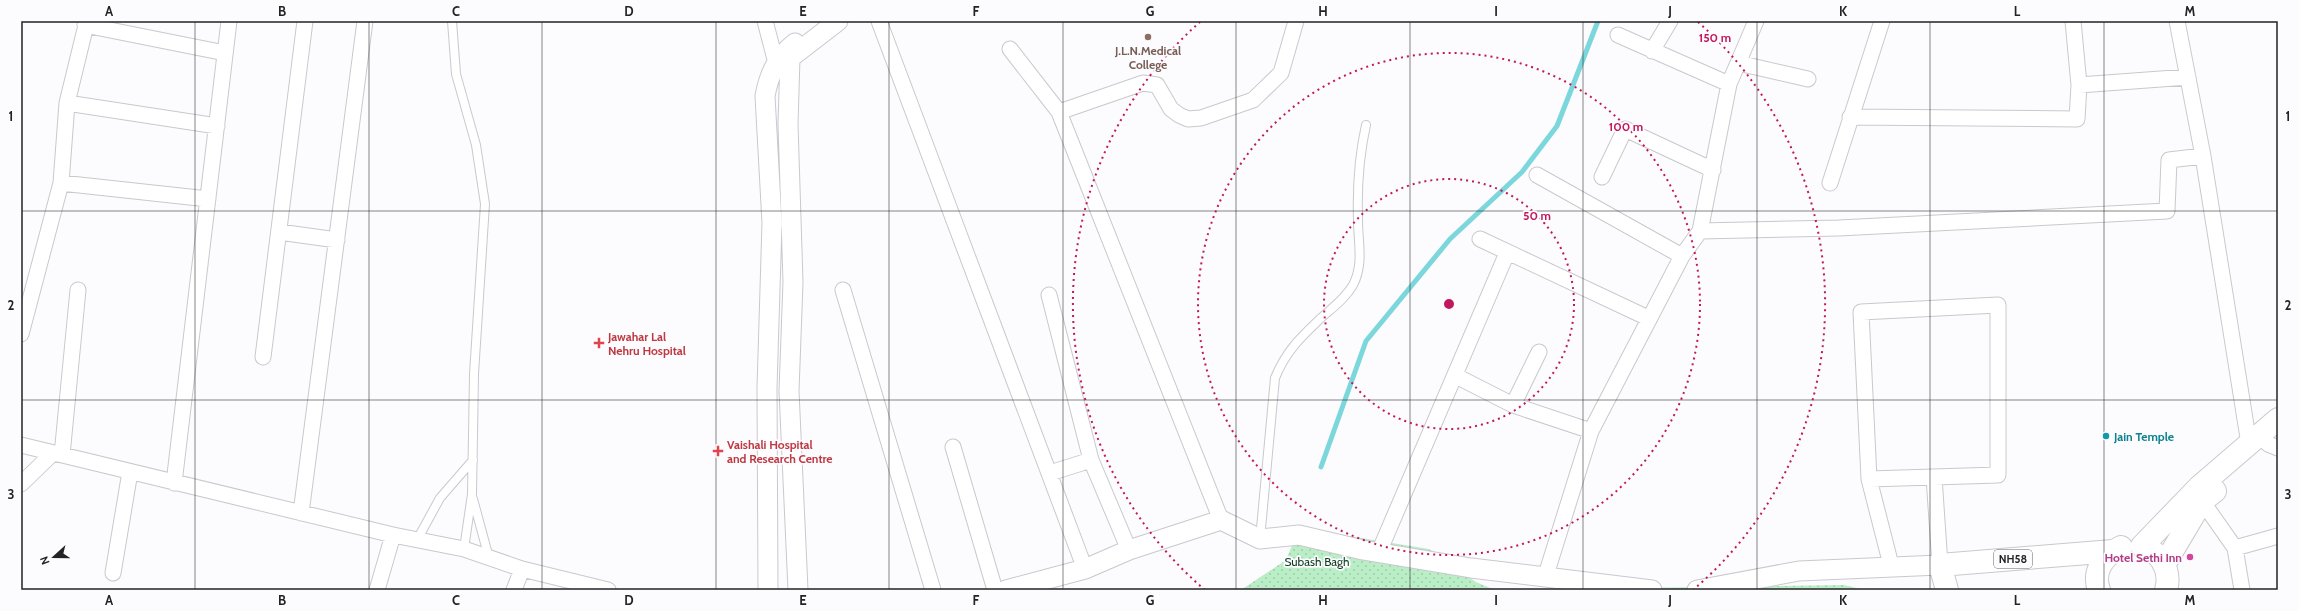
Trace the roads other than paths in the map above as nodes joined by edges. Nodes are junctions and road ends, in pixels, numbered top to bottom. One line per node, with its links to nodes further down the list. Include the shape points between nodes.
1 (229, 21): 19 (street)
2 (305, 21): 41 (street)
3 (365, 21): 43 (street)
4 (452, 21): 63 (lane, via 456,74 476,145 485,204 474,374)
5 (765, 21): 20 (street)
6 (823, 21): 20 (street, via 792,45)
7 (838, 21): 38 (street, via 790,58 788,124)
8 (878, 21): 66 (street)
9 (1296, 21): 27 (street, via 1281,73 1253,100 1201,118 1188,119 1171,109 1157,85 1143,84)
10 (1670, 21): 18 (street)
11 (1756, 21): 21 (street)
12 (1882, 21): 28 (street)
13 (2073, 21): 25 (street)
14 (2176, 21): 22 (street)
15 (86, 23): 19 (street); 26 (street)
16 (1618, 35): 18 (street)
17 (1010, 49): 27 (street)
18 (1652, 51): 24 (street)
19 (225, 52): 30 (street)
20 (776, 63): 39 (street, via 768,79 765,96)
21 (1738, 63): 23 (street); 24 (street)
22 (2188, 77): 25 (street); 31 (street)
23 (1808, 79)
24 (1729, 84): 32 (street)
25 (2079, 85): 28 (street, via 2077,119)
26 (67, 103): 30 (street); 35 (street)
27 (1060, 112): 74 (street)
28 (1850, 117): 36 (street)
29 (1366, 125): 77 (lane, via 1359,156 1358,219 1361,257 1358,274 1341,301 1290,350 1275,378)
30 (216, 126): 37 (street)
31 (2203, 156): 40 (street, via 2169,160 2167,211 1839,228); 59 (street)
32 (1712, 170): 34 (street, via 1625,129); 40 (street)
33 (1537, 175): 45 (street)
34 (1602, 177)
35 (61, 183): 37 (street); 50 (street)
36 (1830, 183)
37 (208, 199): 69 (street)
38 (793, 222): 39 (street); 55 (street)
39 (772, 223): 54 (street)
40 (1700, 231): 45 (street)
41 (279, 232): 43 (street); 52 (street)
42 (1480, 239): 44 (street)
43 (337, 240): 73 (street)
44 (1507, 253): 49 (street); 53 (street)
45 (1682, 256): 49 (street)
46 (78, 290): 62 (street)
47 (843, 290): 98 (street)
48 (1049, 295): 64 (street)
49 (1648, 318): 58 (street)
50 (21, 334)
51 (1539, 352): 56 (street)
52 (263, 357)
53 (1456, 376): 56 (street); 84 (street)
54 (767, 388): 55 (street); 96 (street)
55 (789, 391): 97 (street)
56 (1513, 405): 58 (street)
57 (2278, 419): 59 (highway)
58 (1591, 431): 92 (street)
59 (2270, 440): 72 (highway)
60 (21, 445): 62 (street)
61 (953, 447): 99 (street)
62 (58, 454): 65 (street); 70 (street)
63 (473, 460): 71 (lane); 78 (lane, via 440,498)
64 (1091, 460): 66 (street); 82 (street)
65 (130, 472): 69 (street); 91 (street)
66 (1050, 473): 90 (street)
67 (1934, 477): 68 (street); 68 (street, via 1998,475 1998,305 1861,312); 87 (street)
68 (1869, 479): 86 (street)
69 (174, 483): 73 (street)
70 (21, 484)
71 (472, 494): 81 (lane); 85 (lane)
72 (2198, 496): 79 (highway); 80 (street); 88 (highway)
73 (302, 513): 75 (street)
74 (1221, 520): 77 (street); 82 (street)
75 (393, 535): 78 (street); 93 (street)
76 (2278, 536): 80 (street)
77 (1260, 539): 84 (street, via 1299,535)
78 (417, 540): 81 (street)
79 (2142, 546): 83 (highway, NH58, via 2132,545); 88 (highway, via 2159,557)
80 (2235, 548): 106 (street)
81 (464, 549): 85 (street)
82 (1128, 550): 90 (street)
83 (2112, 551): 87 (highway, NH58); 104 (highway, via 2100,566 2097,576)
84 (1379, 552): 92 (street)
85 (489, 558): 89 (street)
86 (1891, 565): 87 (street); 102 (street, via 1799,571)
87 (1940, 565): 103 (highway)
88 (2164, 565): 105 (highway, via 2167,575)
89 (522, 569): 94 (street); 95 (street)
90 (1085, 570): 100 (street)
91 (114, 573)
92 (1545, 578): 101 (street)
93 (377, 590)
94 (514, 590)
95 (608, 590)
96 (768, 590)
97 (798, 590)
98 (933, 590)
99 (995, 590)
100 (1006, 590)
101 (1652, 590)
102 (1697, 590)
103 (1947, 590)
104 (2098, 590)
105 (2166, 590)
106 (2242, 590)

